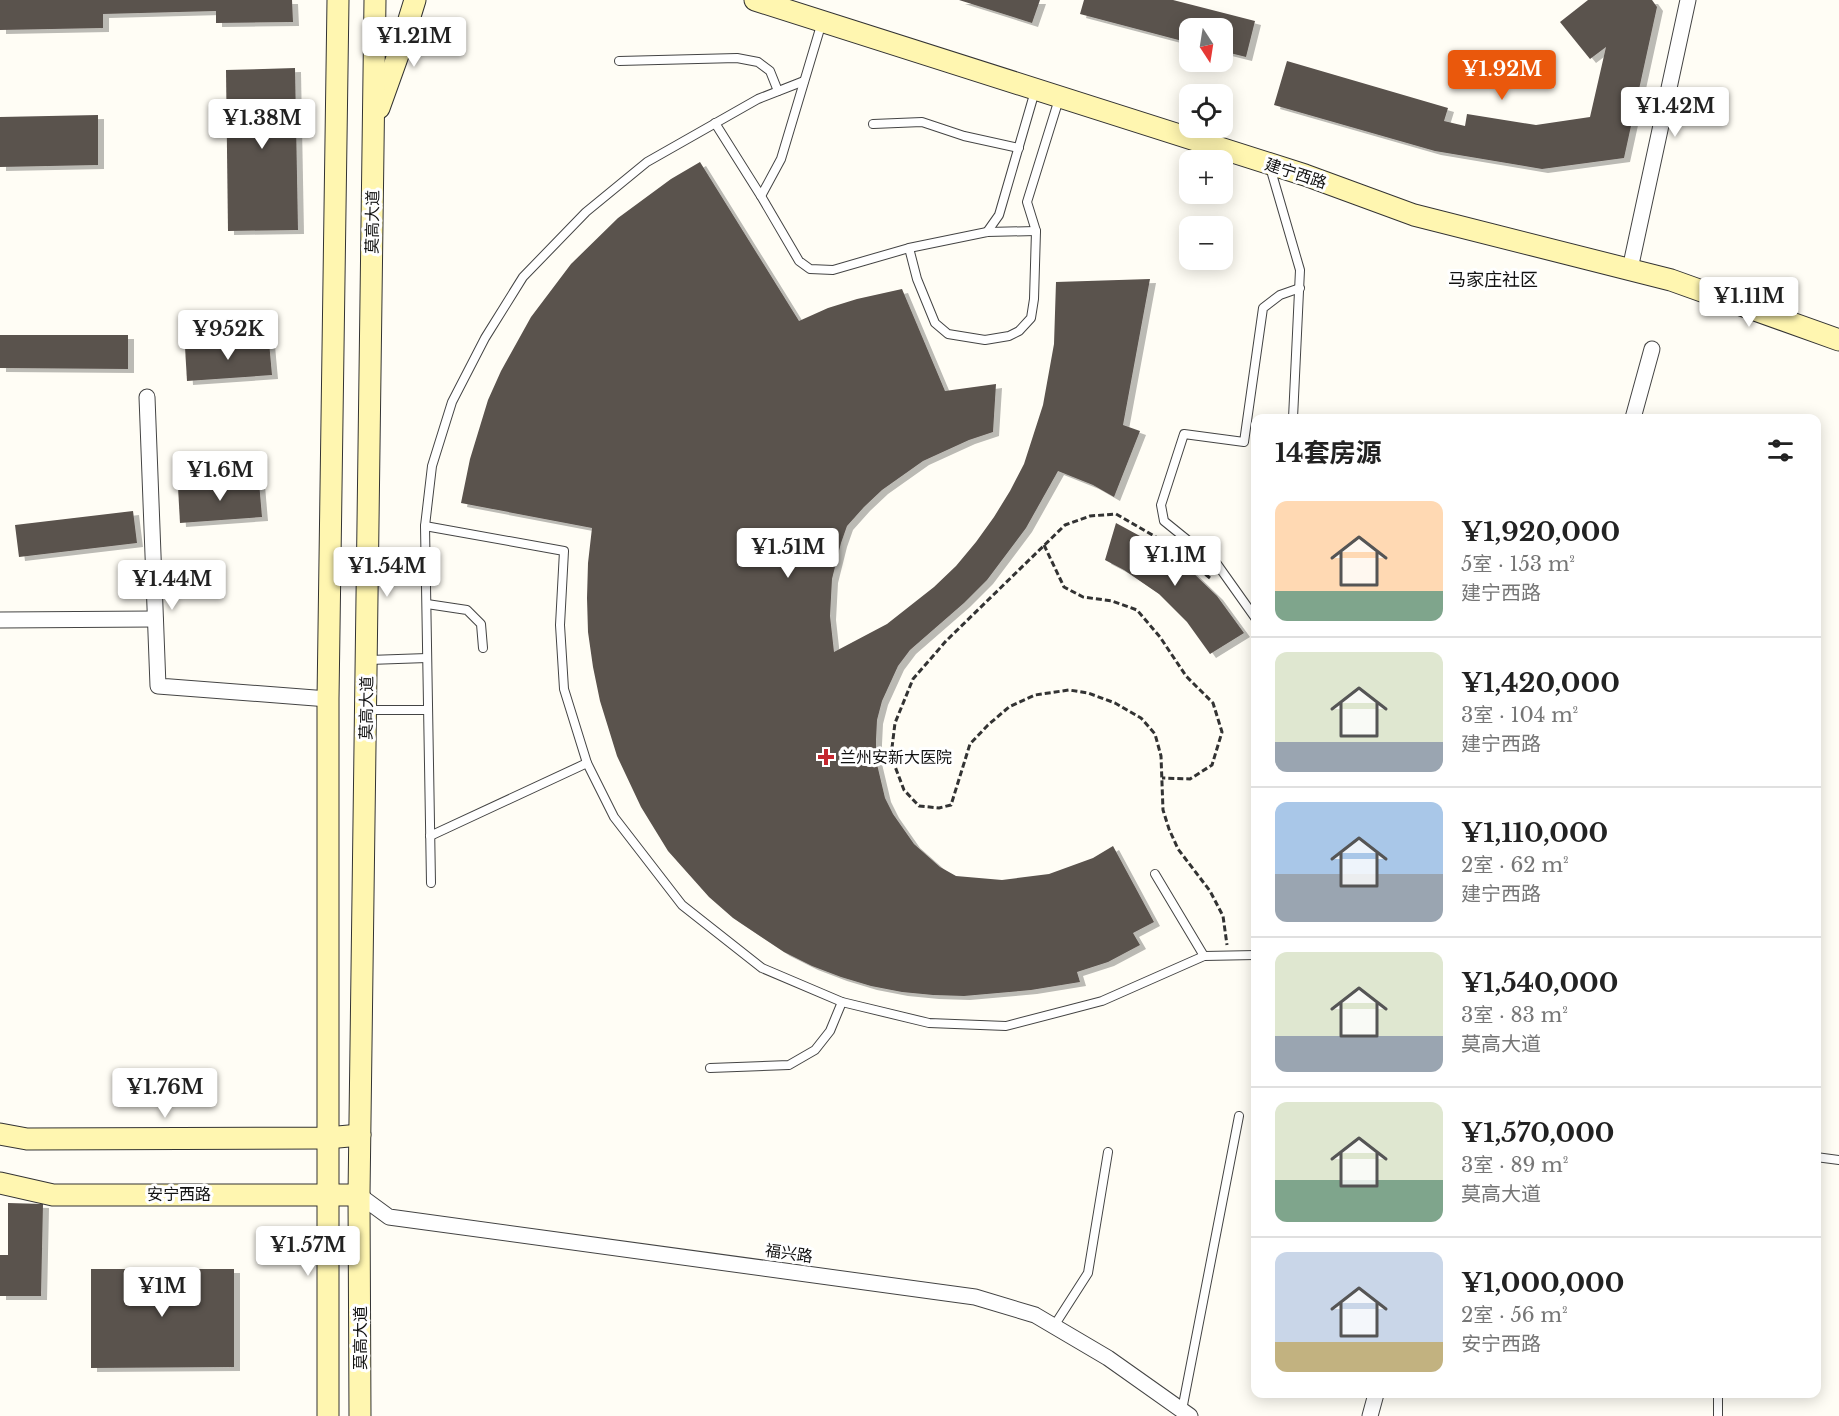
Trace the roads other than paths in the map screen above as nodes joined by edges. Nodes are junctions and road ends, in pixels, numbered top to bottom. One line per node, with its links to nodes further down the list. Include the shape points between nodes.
1 (338, 0): 36 (main road, 莫高大道)
2 (375, 0): 12 (main road, 莫高大道)
3 (415, 0): 12 (main road)
4 (755, 0): 6 (main road, 建宁西路)
5 (1688, 0): 21 (street)
6 (822, 21): 8 (lane); 9 (main road, 建宁西路)
7 (619, 61): 10 (lane, via 737,58 758,62 770,71)
8 (804, 81): 10 (lane); 17 (lane, via 781,159)
9 (1036, 90): 11 (main road, 建宁西路); 15 (lane)
10 (778, 91): 13 (lane)
11 (1060, 97): 16 (main road, 建宁西路); 18 (lane, via 1027,202)
12 (374, 123): 35 (main road, 莫高大道)
13 (715, 123): 17 (lane); 28 (lane, via 647,162 585,212 523,277 452,402 432,466)
14 (873, 124): 15 (lane, via 922,122)
15 (1019, 148): 19 (lane, via 999,215)
16 (1269, 164): 21 (main road, 建宁西路, via 1414,215); 22 (lane, via 1300,270)
17 (761, 196): 20 (lane, via 799,261 810,269 833,270)
18 (1036, 231): 19 (lane); 20 (lane, via 1031,318 1009,336 985,340 948,334 936,323)
19 (987, 232): 20 (lane)
20 (909, 248)
21 (1630, 269): 23 (main road, 建宁西路)
22 (1299, 288): 26 (lane); 30 (lane, via 1280,295 1263,308 1244,442 1184,434 1161,505 1164,521 1218,564)
23 (1839, 340)
24 (1652, 349): 27 (street)
25 (147, 397): 31 (street)
26 (1293, 414)
27 (1634, 414)
28 (425, 526): 29 (lane); 39 (lane, via 564,551 560,625 564,689)
29 (427, 604): 33 (lane, via 467,610 481,624); 34 (lane)
30 (1251, 612)
31 (155, 619): 32 (street); 36 (street, via 158,686)
32 (0, 620)
33 (483, 648)
34 (427, 658): 35 (lane); 38 (lane)
35 (366, 660): 37 (main road, 莫高大道)
36 (328, 699): 50 (main road, 莫高大道)
37 (366, 710): 38 (lane); 49 (main road, 莫高大道)
38 (428, 710): 40 (lane)
39 (587, 763): 40 (lane); 45 (lane, via 614,817 682,905 762,968)
40 (430, 836): 42 (lane)
41 (1155, 874): 44 (lane)
42 (431, 883)
43 (1251, 955): 44 (lane)
44 (1204, 956): 45 (lane, via 1102,1001 1006,1026 929,1023)
45 (842, 1002): 46 (lane, via 830,1031 815,1050 789,1065)
46 (710, 1068)
47 (1239, 1116): 60 (lane)
48 (0, 1134): 50 (main road, via 27,1139)
49 (360, 1135): 50 (main road); 56 (main road, 莫高大道)
50 (327, 1137): 55 (main road, 莫高大道)
51 (1108, 1152): 57 (lane, via 1088,1273)
52 (1821, 1158): 53 (lane)
53 (1839, 1160)
54 (0, 1183): 55 (main road, 安宁西路, via 53,1195)
55 (327, 1193): 56 (main road, 安宁西路); 61 (main road, 莫高大道)
56 (359, 1195): 57 (street, 福兴路, via 389,1217 975,1297 1035,1315); 62 (main road, 莫高大道)
57 (1054, 1326): 60 (street, 福兴路)
58 (1375, 1398): 63 (street)
59 (1718, 1398): 64 (lane)
60 (1186, 1413)
61 (328, 1416)
62 (360, 1416)
63 (1370, 1416)
64 (1718, 1416)

